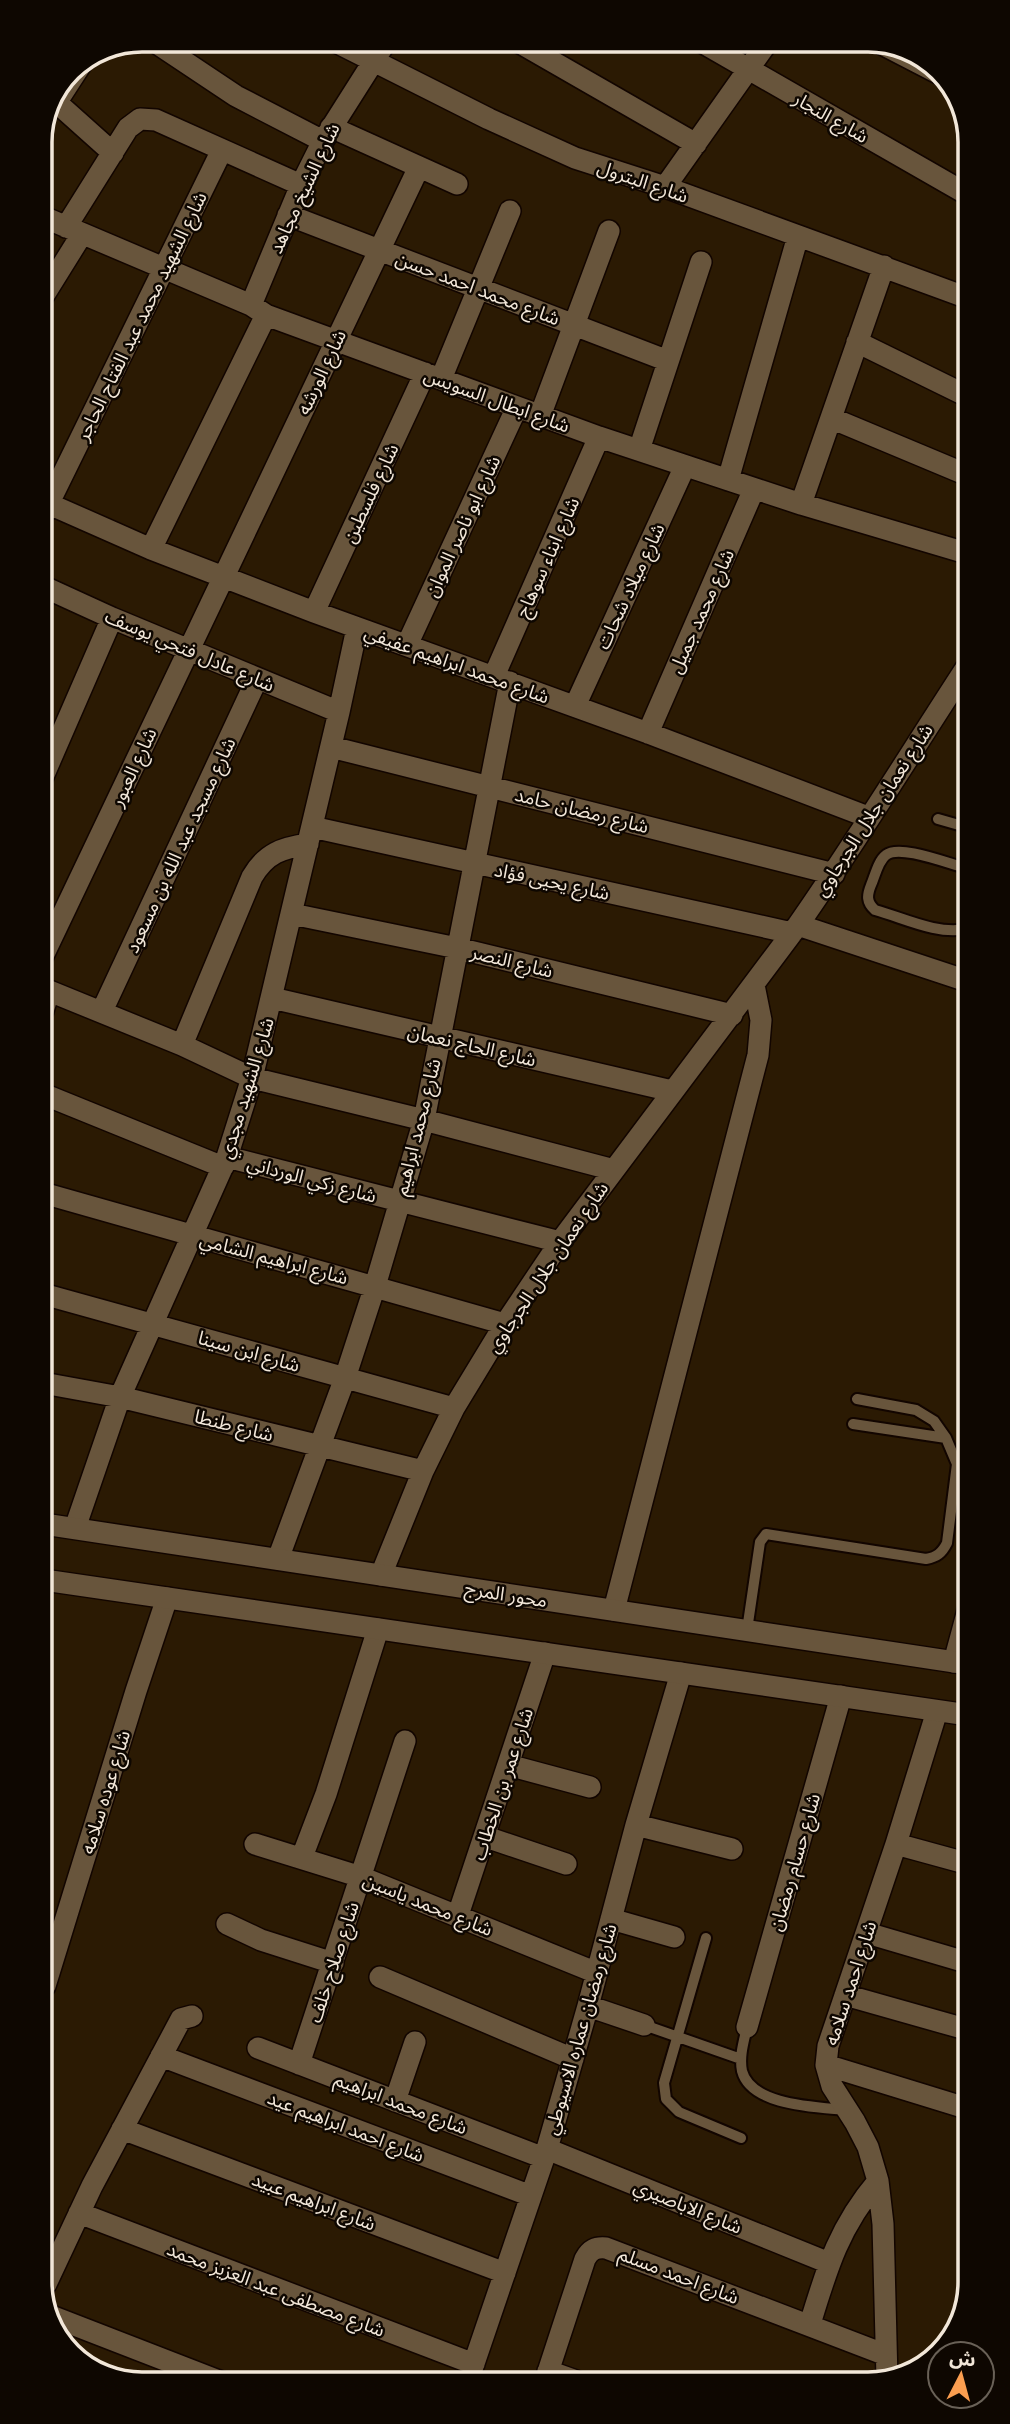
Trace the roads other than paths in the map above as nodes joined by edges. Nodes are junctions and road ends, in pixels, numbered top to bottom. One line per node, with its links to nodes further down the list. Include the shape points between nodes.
1 (172, 53): 10 (street, via 236,96)
2 (358, 53): 7 (street, شارع البترول)
3 (379, 53): 7 (street, شارع الشيخ مجاهد)
4 (538, 53): 11 (street)
5 (720, 53): 8 (street, شارع النجار)
6 (760, 53): 8 (street)
7 (374, 61): 10 (street, شارع الشيخ مجاهد); 17 (street, شارع البترول, via 531,139)
8 (748, 70): 11 (street); 18 (street, شارع النجار)
9 (63, 101): 13 (street)
10 (327, 134): 14 (street); 16 (street, شارع الشيخ مجاهد)
11 (696, 144): 17 (street)
12 (222, 150): 13 (street, via 156,120 140,119); 16 (street); 28 (street, شارع الشهيد محمد عبد الفتاح الحاجر)
13 (113, 153): 22 (street)
14 (419, 167): 15 (street); 25 (street, شارع الورشه)
15 (457, 184)
16 (301, 185): 20 (street, شارع الشيخ مجاهد)
17 (665, 187): 24 (street, شارع البترول)
18 (958, 189)
19 (510, 212): 30 (street, شارع فلسطين)
20 (288, 215): 25 (street, شارع محمد احمد حسن); 32 (street, شارع الشيخ مجاهد)
21 (53, 221): 22 (street, شارع ابطال السويس)
22 (74, 230): 28 (street, شارع ابطال السويس); 29 (street)
23 (609, 231): 33 (street)
24 (798, 236): 27 (street, شارع البترول); 46 (street)
25 (380, 250): 30 (street, شارع محمد احمد حسن); 34 (street, شارع الورشه)
26 (701, 262): 36 (street)
27 (884, 266): 31 (street, شارع البترول); 35 (street)
28 (165, 269): 32 (street, شارع ابطال السويس); 48 (street, شارع الشهيد محمد عبد الفتاح الحاجر)
29 (53, 275)
30 (479, 288): 33 (street, شارع محمد احمد حسن); 37 (street, شارع فلسطين)
31 (958, 294)
32 (259, 310): 34 (street, شارع ابطال السويس); 51 (street, شارع الشيخ مجاهد)
33 (573, 324): 36 (street, شارع محمد احمد حسن); 40 (street)
34 (337, 340): 37 (street, شارع ابطال السويس); 53 (street, شارع الورشه)
35 (857, 342): 38 (street); 41 (street)
36 (668, 360): 43 (street)
37 (433, 376): 39 (street, شارع ابطال السويس); 55 (street, شارع فلسطين)
38 (958, 392)
39 (517, 407): 40 (street, شارع ابطال السويس); 58 (street, شارع ابو ناصر الموان)
40 (540, 415): 42 (street, شارع ابطال السويس)
41 (831, 418): 45 (street); 49 (street)
42 (599, 437): 43 (street, شارع ابطال السويس); 61 (street, شارع ابناء سوهاج)
43 (639, 450): 44 (street, شارع ابطال السويس)
44 (685, 466): 46 (street, شارع ابطال السويس); 63 (street, شارع ميلاد شحات)
45 (958, 471)
46 (728, 480): 47 (street, شارع ابطال السويس)
47 (754, 489): 49 (street, شارع ابطال السويس); 65 (street, شارع محمد جميل)
48 (53, 495)
49 (801, 504): 52 (street, شارع ابطال السويس)
50 (53, 514): 51 (street, شارع محمد ابراهيم عفيفي)
51 (151, 549): 53 (street, شارع محمد ابراهيم عفيفي)
52 (958, 551)
53 (224, 577): 55 (street, شارع محمد ابراهيم عفيفي); 59 (street, شارع العبور)
54 (53, 591): 56 (street, شارع عادل فتحي يوسف)
55 (314, 612): 57 (street, شارع محمد ابراهيم عفيفي)
56 (112, 618): 59 (street, شارع عادل فتحي يوسف); 67 (street)
57 (357, 628): 58 (street, شارع محمد ابراهيم عفيفي); 64 (street, شارع الشهيد مجدي)
58 (407, 645): 61 (street, شارع محمد ابراهيم عفيفي)
59 (189, 649): 60 (street, شارع عادل فتحي يوسف); 79 (street, شارع العبور)
60 (257, 679): 64 (street, شارع عادل فتحي يوسف); 85 (street, شارع مسجد عبد الله بن مسعود)
61 (502, 679): 63 (street, شارع محمد ابراهيم عفيفي); 68 (street, شارع محمد ابراهيم)
62 (958, 680): 69 (street, شارع نعمان جلال الجرجاوي)
63 (575, 706): 65 (street, شارع محمد ابراهيم عفيفي)
64 (339, 712): 66 (street, شارع الشهيد مجدي)
65 (648, 733): 69 (street, شارع محمد ابراهيم عفيفي)
66 (331, 747): 68 (street, شارع رمضان حامد); 72 (street, شارع الشهيد مجدي)
67 (53, 754)
68 (489, 787): 73 (street, شارع محمد ابراهيم); 75 (street, شارع رمضان حامد)
69 (868, 817): 75 (street, شارع نعمان جلال الجرجاوي)
70 (938, 819): 71 (lane)
71 (958, 825)
72 (310, 836): 73 (street, شارع يحيى فؤاد); 76 (street, شارع الشهيد مجدي); 88 (street, via 260,863)
73 (474, 863): 77 (street, شارع يحيى فؤاد); 80 (street, شارع محمد ابراهيم)
74 (958, 867): 78 (lane, via 892,851 882,858 867,895 875,909 947,931)
75 (834, 874): 77 (street, شارع نعمان جلال الجرجاوي)
76 (292, 914): 80 (street, شارع النصر); 84 (street, شارع الشهيد مجدي)
77 (795, 929): 81 (street, شارع يحيى فؤاد); 82 (street, شارع نعمان جلال الجرجاوي)
78 (958, 930)
79 (53, 935)
80 (457, 948): 86 (street, شارع النصر); 87 (street, شارع محمد ابراهيم)
81 (958, 978)
82 (754, 985): 86 (street, شارع نعمان جلال الجرجاوي); 118 (street, via 761,1020 758,1055)
83 (53, 998): 85 (street)
84 (272, 998): 87 (street, شارع الحاج نعمان); 89 (street, شارع الشهيد مجدي)
85 (102, 1011): 88 (street)
86 (732, 1015): 90 (street, شارع نعمان جلال الجرجاوي)
87 (440, 1037): 90 (street, شارع الحاج نعمان); 92 (street, شارع محمد ابراهيم)
88 (182, 1045): 89 (street)
89 (252, 1078): 92 (street); 93 (street, شارع الشهيد مجدي)
90 (672, 1091): 94 (street, شارع نعمان جلال الجرجاوي)
91 (53, 1098): 93 (street, شارع زكي الورداني)
92 (424, 1119): 94 (street); 96 (street, شارع محمد ابراهيم)
93 (225, 1162): 96 (street, شارع زكي الورداني); 97 (street, شارع الشهيد مجدي)
94 (614, 1170): 98 (street, شارع نعمان جلال الجرجاوي)
95 (53, 1196): 97 (street, شارع ابراهيم الشامي)
96 (398, 1202): 98 (street, شارع زكي الورداني); 99 (street, شارع محمد ابراهيم)
97 (192, 1236): 99 (street, شارع ابراهيم الشامي); 101 (street, شارع الشهيد مجدي)
98 (561, 1242): 102 (street, شارع نعمان جلال الجرجاوي)
99 (375, 1286): 102 (street, شارع ابراهيم الشامي); 103 (street, شارع محمد ابراهيم)
100 (53, 1297): 101 (street, شارع ابن سينا)
101 (153, 1324): 103 (street, شارع ابن سينا); 105 (street, شارع الشهيد مجدي)
102 (505, 1324): 107 (street, شارع نعمان جلال الجرجاوي)
103 (345, 1378): 107 (street, شارع ابن سينا); 110 (street, شارع محمد ابراهيم)
104 (53, 1385): 105 (street, شارع طنطا)
105 (120, 1397): 110 (street, شارع طنطا); 113 (street, شارع الشهيد مجدي)
106 (857, 1399): 109 (lane, via 916,1410 934,1421)
107 (454, 1408): 111 (street, شارع نعمان جلال الجرجاوي)
108 (853, 1424): 109 (lane)
109 (946, 1438): 120 (lane, via 957,1464 957,1479 943,1552 926,1559 766,1534 760,1542)
110 (319, 1446): 111 (street, شارع طنطا); 114 (street, شارع محمد ابراهيم)
111 (423, 1471): 115 (street, شارع نعمان جلال الجرجاوي)
112 (53, 1525): 113 (street, محور المرج)
113 (75, 1528): 114 (street, محور المرج)
114 (278, 1559): 115 (street, محور المرج)
115 (381, 1575): 118 (street, محور المرج)
116 (53, 1581): 117 (street)
117 (167, 1598): 119 (street); 146 (street, شارع عوده سلامه)
118 (614, 1610): 120 (street, محور المرج)
119 (378, 1629): 121 (street); 135 (street)
120 (747, 1630): 122 (street, محور المرج)
121 (545, 1653): 123 (street); 128 (street, شارع عمر بن الخطاب)
122 (958, 1663)
123 (681, 1673): 124 (street); 130 (street, شارع رمضان عماره الاسيوطي)
124 (841, 1696): 125 (street); 154 (street, شارع حسام رمضان)
125 (937, 1711): 126 (street); 133 (street, شارع احمد سلامه)
126 (958, 1714)
127 (405, 1741): 138 (street, شارع صلاح خلف)
128 (508, 1765): 129 (street); 131 (street, شارع عمر بن الخطاب)
129 (590, 1787)
130 (636, 1825): 134 (street); 140 (street, شارع رمضان عماره الاسيوطي)
131 (485, 1837): 137 (street); 139 (street, شارع عمر بن الخطاب)
132 (255, 1844): 135 (street, شارع محمد ياسين)
133 (896, 1844): 136 (street); 142 (street, شارع احمد سلامه)
134 (732, 1849)
135 (302, 1857): 138 (street, شارع محمد ياسين)
136 (958, 1861)
137 (566, 1864)
138 (361, 1877): 139 (street, شارع محمد ياسين); 147 (street, شارع صلاح خلف)
139 (458, 1915): 148 (street, شارع محمد ياسين)
140 (611, 1919): 143 (street); 148 (street, شارع رمضان عماره الاسيوطي)
141 (227, 1924): 147 (street)
142 (867, 1933): 145 (street); 150 (street, شارع احمد سلامه)
143 (674, 1937)
144 (706, 1938): 156 (lane)
145 (958, 1960)
146 (53, 1961)
147 (333, 1963): 162 (street, شارع صلاح خلف)
148 (597, 1973): 151 (street, شارع رمضان عماره الاسيوطي)
149 (380, 1977): 160 (street)
150 (845, 1995): 155 (street); 163 (street, شارع احمد سلامه)
151 (588, 2006): 153 (street); 160 (street, شارع رمضان عماره الاسيوطي)
152 (192, 2016): 159 (street, via 181,2019)
153 (644, 2025): 156 (lane)
154 (747, 2027): 161 (lane)
155 (958, 2027)
156 (676, 2036): 161 (lane); 168 (lane, via 664,2083 666,2099 679,2112)
157 (415, 2042): 164 (street)
158 (258, 2048): 162 (street, شارع محمد ابراهيم)
159 (161, 2056): 167 (street); 171 (street, شارع احمد ابراهيم عيد)
160 (573, 2059): 169 (street, شارع رمضان عماره الاسيوطي)
161 (741, 2059): 166 (lane, via 743,2074 753,2087 774,2100)
162 (299, 2064): 164 (street, شارع محمد ابراهيم)
163 (826, 2065): 165 (street); 166 (street, شارع احمد سلامه)
164 (395, 2101): 169 (street, شارع محمد ابراهيم)
165 (958, 2106)
166 (847, 2110): 170 (street, شارع احمد سلامه, via 868,2147)
167 (122, 2129): 172 (street); 175 (street, شارع ابراهيم عبيد)
168 (741, 2138)
169 (545, 2154): 171 (street, شارع رمضان عماره الاسيوطي); 173 (street, شارع الاباصيري)
170 (878, 2180): 173 (street, via 848,2220); 178 (street, شارع احمد سلامه)
171 (531, 2196): 175 (street, شارع رمضان عماره الاسيوطي)
172 (79, 2213): 174 (street); 181 (street, شارع مصطفى عبد العزيز محمد)
173 (829, 2263): 177 (street)
174 (53, 2269)
175 (505, 2273): 182 (street, شارع رمضان عماره الاسيوطي)
176 (62, 2320): 180 (street)
177 (810, 2324): 178 (street, شارع احمد مسلم); 183 (street, شارع احمد مسلم, via 599,2247 585,2259)
178 (886, 2355): 179 (street, شارع احمد سلامه)
179 (887, 2370)
180 (193, 2371)
181 (467, 2371)
182 (472, 2371)
183 (548, 2372)

